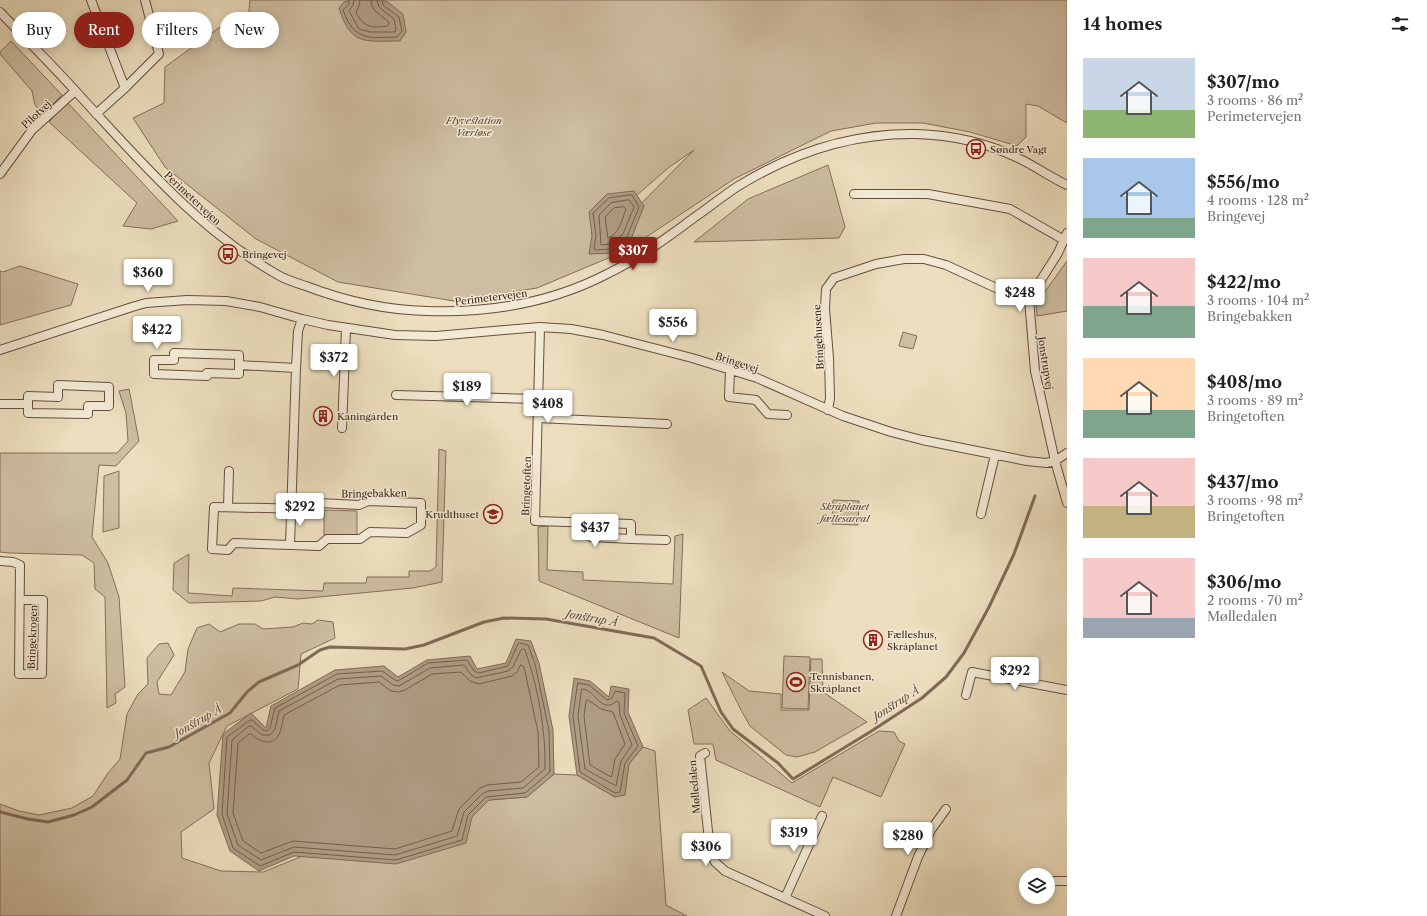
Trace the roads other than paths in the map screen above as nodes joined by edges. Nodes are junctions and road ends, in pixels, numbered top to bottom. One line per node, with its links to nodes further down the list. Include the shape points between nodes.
1 (91, 0): 4 (street)
2 (144, 0): 4 (street, via 159,54)
3 (0, 12): 5 (street, Perimetervejen)
4 (125, 88): 6 (street)
5 (75, 91): 6 (street, Perimetervejen); 7 (street, Pilotvej, via 32,130)
6 (96, 114): 8 (street, Perimetervejen, via 198,218 232,246 279,276 349,300 412,311 459,312 492,309 535,301 574,289 642,255 738,186 772,167 834,143 885,135 943,136 1001,151)
7 (0, 174)
8 (1067, 185)
9 (854, 194): 10 (street, via 928,194 1010,209)
10 (1066, 236): 11 (street)
11 (1029, 300): 23 (street, Bringehusene, via 1007,293 946,265 924,259 904,259 876,264 834,278 826,289 830,398); 30 (street, Jonstrupvej, via 1035,371)
12 (302, 319): 14 (street, Bringevej); 15 (street, Bringevej, via 226,301 187,300 153,303 132,307); 17 (street, via 298,330)
13 (540, 327): 14 (street, Bringevej, via 436,336 395,335); 18 (street, Bringevej, via 603,335); 20 (street, Bringetoften)
14 (346, 328): 27 (street)
15 (0, 350)
16 (238, 365): 16 (street, via 238,355 174,354 174,360 154,360 154,374 238,374); 17 (street)
17 (296, 368): 34 (street)
18 (730, 370): 23 (street, Bringevej, via 757,378); 24 (street, via 729,397 756,400 768,414)
19 (396, 395): 20 (street)
20 (538, 400): 25 (street, Bringetoften)
21 (0, 404): 22 (street)
22 (28, 404): 22 (street, via 28,412 88,414 88,406 109,406 109,387 58,385 58,397 28,396)
23 (828, 410): 29 (street, Bringevej, via 891,432)
24 (787, 415)
25 (538, 418): 26 (street); 36 (street, Bringetoften, via 535,522)
26 (667, 424)
27 (342, 428)
28 (1067, 453): 30 (street)
29 (995, 455): 30 (street, Bringevej, via 1046,463); 35 (street)
30 (1054, 461): 32 (street, Jonstrupvej)
31 (229, 471): 33 (street)
32 (1067, 503)
33 (228, 507): 34 (street, Bringebakken); 39 (street, Bringebakken, via 214,507 212,549 228,550 234,543)
34 (290, 508): 39 (street); 39 (street, Bringebakken, via 310,509 319,503 359,505 368,501 421,502 420,525 407,533 370,532 360,539 328,539 319,546)
35 (981, 514)
36 (592, 523): 37 (street, Bringetoften, via 631,524); 37 (street, via 591,537)
37 (631, 539): 38 (street)
38 (666, 540)
39 (290, 545)
40 (0, 561): 41 (street, Bringekrogen, via 20,565)
41 (20, 600): 41 (street, Bringekrogen, via 43,600 42,674 18,674)
42 (1067, 690): 43 (street, via 972,672)
43 (966, 695)
44 (705, 753): 49 (street, Mølledalen, via 700,756 710,850 715,862 725,871)
45 (946, 809): 51 (street, via 931,830 918,857)
46 (822, 816): 49 (street)
47 (1055, 881): 48 (street)
48 (1067, 881)
49 (785, 898): 50 (street, Mølledalen)
50 (825, 916)
51 (896, 916)

